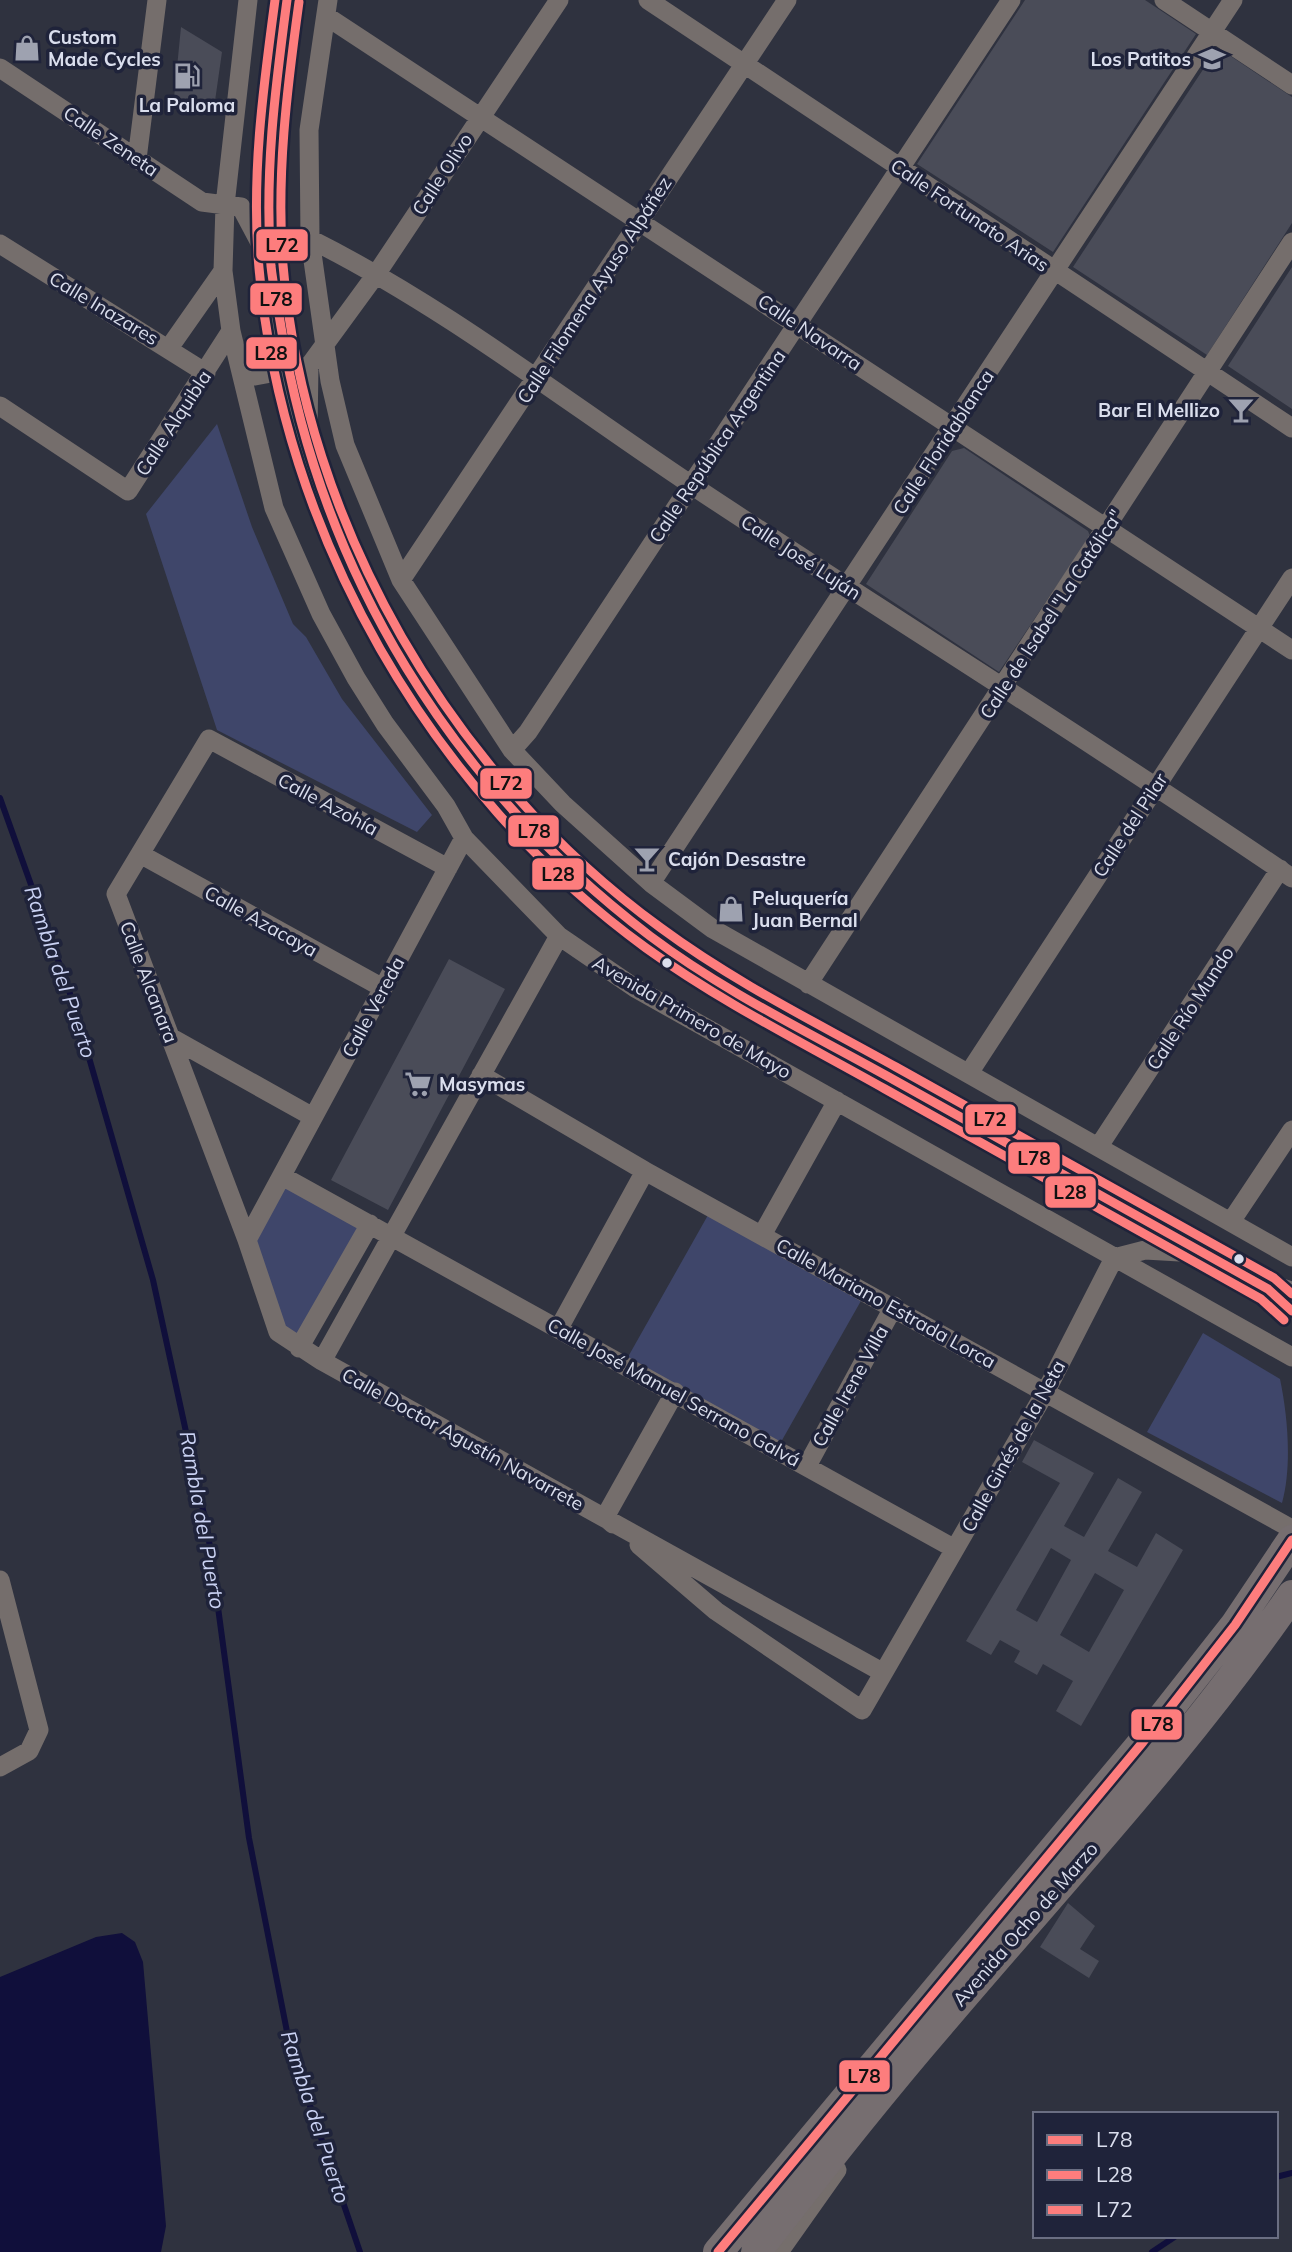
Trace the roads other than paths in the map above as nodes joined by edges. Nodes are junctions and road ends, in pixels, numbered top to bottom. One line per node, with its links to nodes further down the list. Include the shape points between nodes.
1 (156, 0): 16 (street)
2 (248, 0): 18 (street, Avenida Primero de Mayo)
3 (287, 0): 23 (main road, via 270,122)
4 (559, 0): 15 (street, Calle Olivo)
5 (648, 0): 12 (street, Calle Fortunato Arias)
6 (787, 0): 12 (street, Calle Filomena Ayuso Alpáñez)
7 (1011, 0): 17 (street, Calle República Argentina)
8 (1164, 0): 11 (street)
9 (1233, 0): 11 (street, Calle Floridablanca)
10 (328, 5): 15 (street, Calle Navarra); 20 (street, via 309,130)
11 (1212, 33): 14 (street); 25 (street, Calle Floridablanca)
12 (745, 65): 17 (street, Calle Fortunato Arias); 19 (street, Calle Filomena Ayuso Alpáñez)
13 (0, 68): 16 (street, Calle Zeneta)
14 (1292, 85)
15 (480, 116): 19 (street, Calle Navarra); 26 (street, Calle Olivo)
16 (137, 159): 18 (street, Calle Zeneta, via 202,202)
17 (900, 168): 25 (street, Calle Fortunato Arias); 27 (street, Calle República Argentina)
18 (225, 205): 23 (street, via 242,207); 24 (street, Avenida Primero de Mayo)
19 (638, 220): 27 (street, Calle Navarra); 36 (street, Calle Filomena Ayuso Alpáñez)
20 (310, 239): 26 (street, Calle José Luján); 29 (street)
21 (1292, 242): 33 (street, Calle de Isabel "La Católica")
22 (0, 244): 30 (street, Calle Inazares)
23 (270, 260): 32 (main road)
24 (223, 271): 28 (street, Avenida Primero de Mayo); 30 (street)
25 (1055, 272): 33 (street, Calle Fortunato Arias); 39 (street, Calle Floridablanca)
26 (377, 273): 29 (street, Calle Olivo); 36 (street, Calle José Luján)
27 (798, 325): 39 (street, Calle Navarra); 41 (street, Calle República Argentina)
28 (231, 331): 31 (street, Avenida Primero de Mayo); 34 (street, Calle Alquibla)
29 (325, 347): 32 (street); 44 (street, via 345,446)
30 (169, 348): 34 (street, Calle Inazares)
31 (236, 352): 35 (street, Avenida Primero de Mayo); 38 (street, Avenida Primero de Mayo)
32 (297, 369): 35 (street); 74 (main road, via 307,456 372,615 420,695 476,771 537,839 661,943)
33 (1209, 372): 40 (street, Calle Fortunato Arias); 42 (street, Calle de Isabel "La Católica")
34 (206, 373): 37 (street, Calle Alquibla, via 128,491)
35 (255, 376): 38 (street, Avenida Primero de Mayo)
36 (535, 378): 41 (street, Calle José Luján); 44 (street, Calle Filomena Ayuso Alpáñez)
37 (0, 406)
38 (249, 412): 52 (street, Avenida Primero de Mayo, via 274,508 321,614 386,724)
39 (952, 427): 42 (street, Calle Navarra); 45 (street, Calle Floridablanca)
40 (1292, 428)
41 (691, 485): 45 (street, Calle José Luján); 50 (street, Calle República Argentina)
42 (1106, 527): 46 (street, Calle Navarra); 48 (street, Calle de Isabel "La Católica")
43 (1292, 578): 46 (street, Calle del Pilar)
44 (401, 580): 50 (street)
45 (847, 587): 48 (street, Calle José Luján); 56 (street, Calle Floridablanca)
46 (1259, 629): 47 (street, Calle Navarra); 51 (street, Calle del Pilar)
47 (1292, 650)
48 (1003, 686): 51 (street, Calle José Luján); 58 (street, Calle de Isabel "La Católica")
49 (209, 739): 53 (street, Calle Alcanara); 54 (street, Calle Azohía)
50 (512, 750): 56 (street, via 563,804)
51 (1155, 787): 55 (street, Calle José Luján); 61 (street, Calle del Pilar)
52 (464, 838): 54 (street, Calle Vereda); 57 (street, Avenida Primero de Mayo)
53 (140, 854): 59 (street, Calle Azacaya); 60 (street, Calle Alcanara, via 116,894)
54 (448, 868): 59 (street, Calle Vereda)
55 (1286, 874): 66 (street, Calle Río Mundo)
56 (651, 883): 58 (street, via 713,929)
57 (559, 936): 62 (street, Calle Doctor Agustín Navarrete); 63 (street, Avenida Primero de Mayo, via 635,988)
58 (808, 984): 61 (street)
59 (383, 988): 64 (street, Calle Vereda)
60 (170, 1037): 64 (street); 73 (street, Calle Alcanara)
61 (968, 1073): 66 (street)
62 (481, 1075): 67 (street, Calle Mariano Estrada Lorca); 72 (street, Calle Doctor Agustín Navarrete)
63 (837, 1101): 71 (street); 76 (street, Avenida Primero de Mayo)
64 (313, 1117): 68 (street, Calle Vereda)
65 (1292, 1130): 69 (street)
66 (1099, 1146): 69 (street)
67 (646, 1171): 71 (street, Calle Mariano Estrada Lorca); 80 (street)
68 (282, 1176): 70 (street, Calle José Manuel Serrano Galvá); 73 (street, Calle Vereda)
69 (1232, 1220): 75 (street)
70 (370, 1224): 72 (street, Calle José Manuel Serrano Galvá); 81 (street)
71 (762, 1235): 78 (street, Calle Mariano Estrada Lorca)
72 (393, 1236): 80 (street, Calle José Manuel Serrano Galvá); 83 (street, Calle Doctor Agustín Navarrete)
73 (247, 1240): 81 (street, Calle Alcanara, via 278,1332)
74 (1205, 1254): 76 (street, via 1145,1250); 77 (main road)
75 (1292, 1257)
76 (1114, 1258): 82 (street, Avenida Primero de Mayo); 84 (street, Calle Ginés de la Neta)
77 (1280, 1293): 79 (main road)
78 (894, 1307): 84 (street, Calle Mariano Estrada Lorca); 86 (street, Calle Irene Villa)
79 (1292, 1311)
80 (559, 1328): 85 (street, Calle José Manuel Serrano Galvá)
81 (299, 1348): 83 (street, Calle Doctor Agustín Navarrete)
82 (1292, 1357)
83 (322, 1361): 87 (street, Calle Doctor Agustín Navarrete)
84 (1046, 1391): 88 (street, Calle Mariano Estrada Lorca); 90 (street, Calle Ginés de la Neta)
85 (675, 1392): 86 (street, Calle José Manuel Serrano Galvá); 87 (street)
86 (807, 1466): 90 (street, Calle José Manuel Serrano Galvá)
87 (605, 1517): 93 (street, Calle Doctor Agustín Navarrete); 94 (street, Calle Doctor Agustín Navarrete, via 716,1611)
88 (1292, 1529)
89 (1292, 1540): 97 (main road, Avenida Ocho de Marzo, via 1235,1625 1143,1742)
90 (955, 1549): 93 (street, Calle Ginés de la Neta)
91 (0, 1580): 95 (street, via 39,1730 29,1751)
92 (1292, 1595): 96 (main road, Avenida Ocho de Marzo, via 1185,1737)
93 (882, 1672): 94 (street, Calle Ginés de la Neta)
94 (862, 1710)
95 (0, 1767)
96 (943, 2019): 98 (main road, Avenida Ocho de Marzo); 99 (street)
97 (718, 2252)
98 (757, 2252)
99 (779, 2252)

